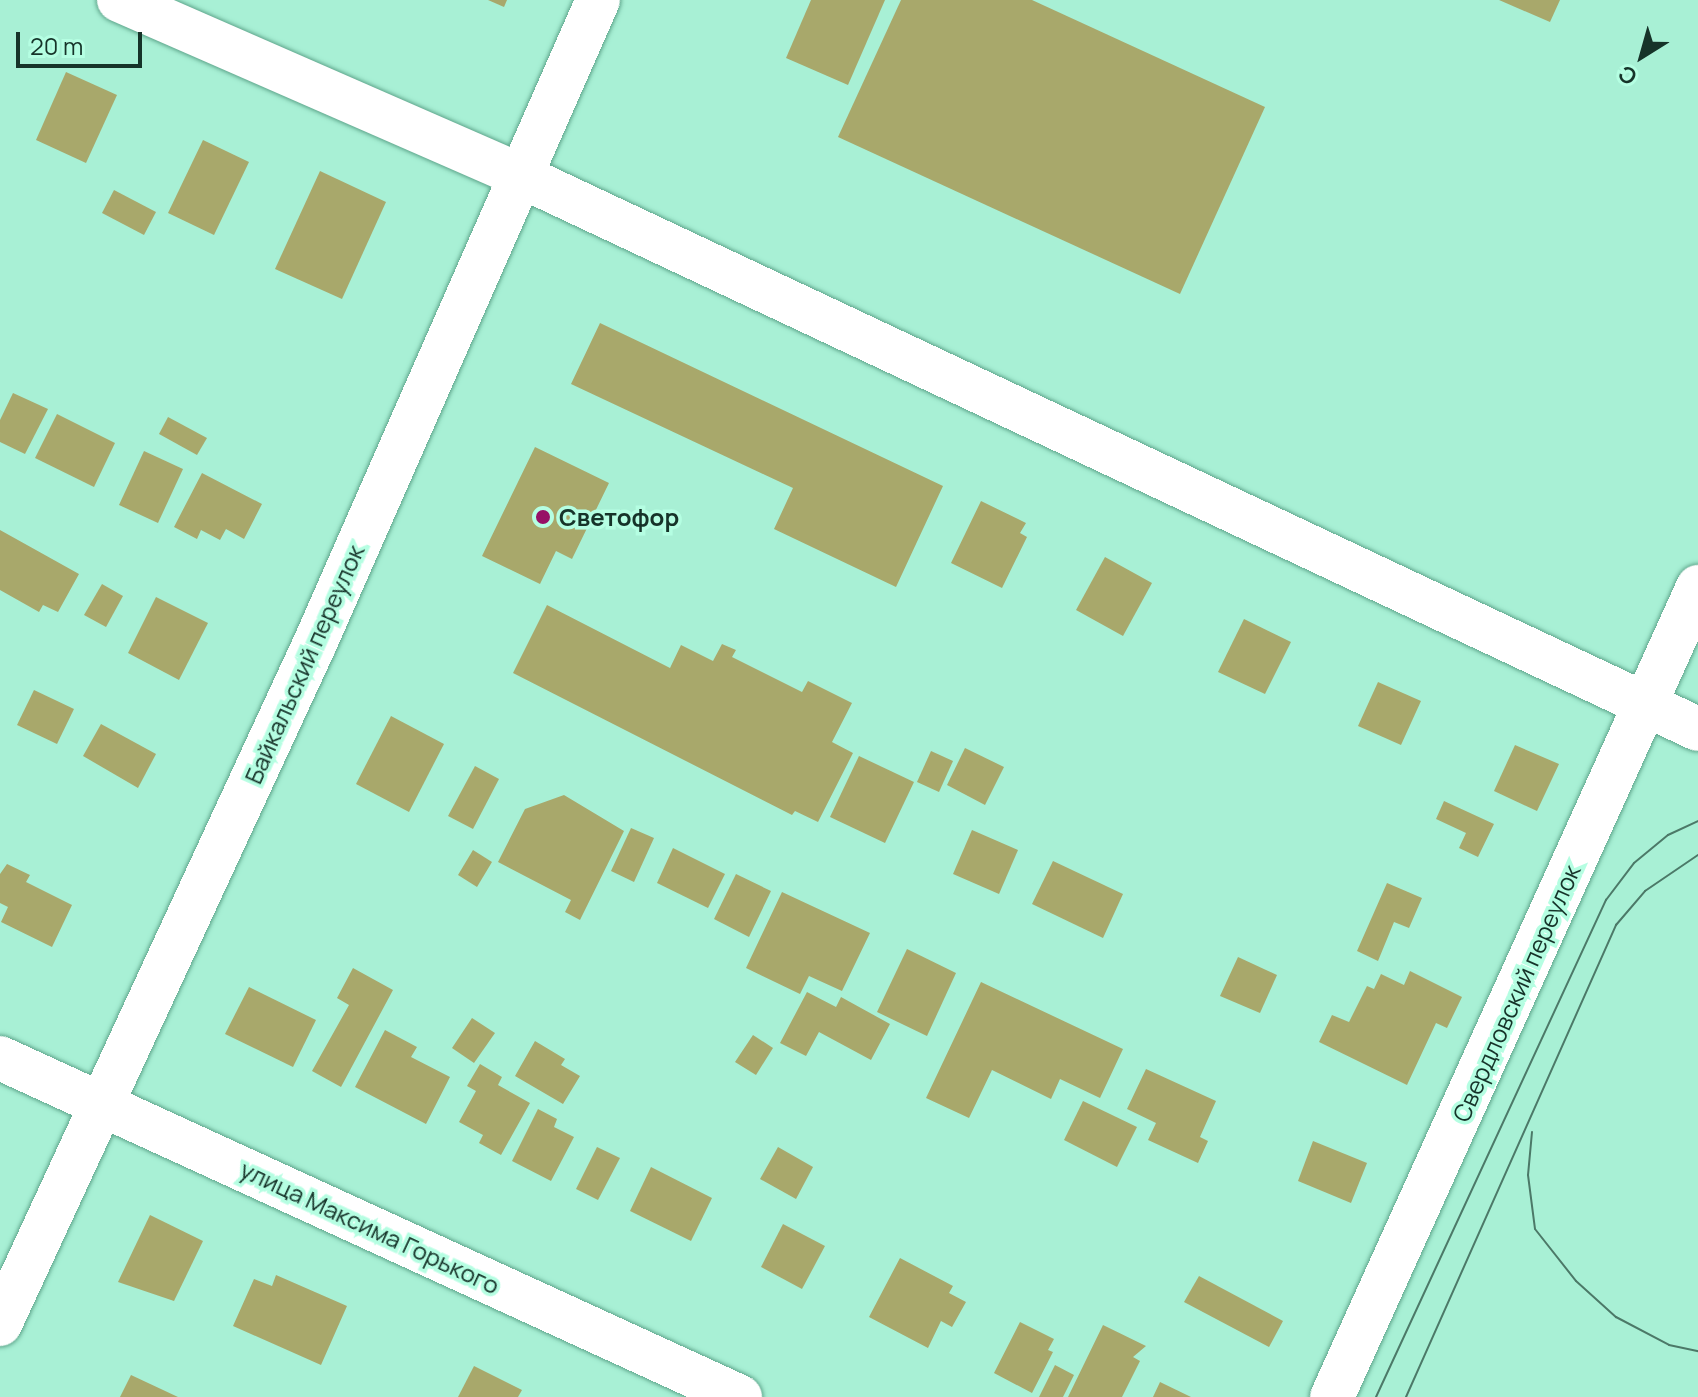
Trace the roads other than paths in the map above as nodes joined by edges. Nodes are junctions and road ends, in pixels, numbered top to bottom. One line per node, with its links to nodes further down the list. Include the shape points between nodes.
1 (119, 0): 3 (street)
2 (598, 0): 3 (street, Байкальский переулок)
3 (521, 176): 5 (street); 8 (street, Байкальский переулок, via 316,641)
4 (1698, 587): 5 (street, Свердловский переулок)
5 (1644, 705): 6 (street); 11 (street, Свердловский переулок)
6 (1698, 729)
7 (0, 1058): 8 (street, улица Максима Горького)
8 (103, 1102): 9 (street, Байкальский переулок); 10 (street, улица Максима Горького)
9 (0, 1324)
10 (740, 1397)
11 (1332, 1397)

